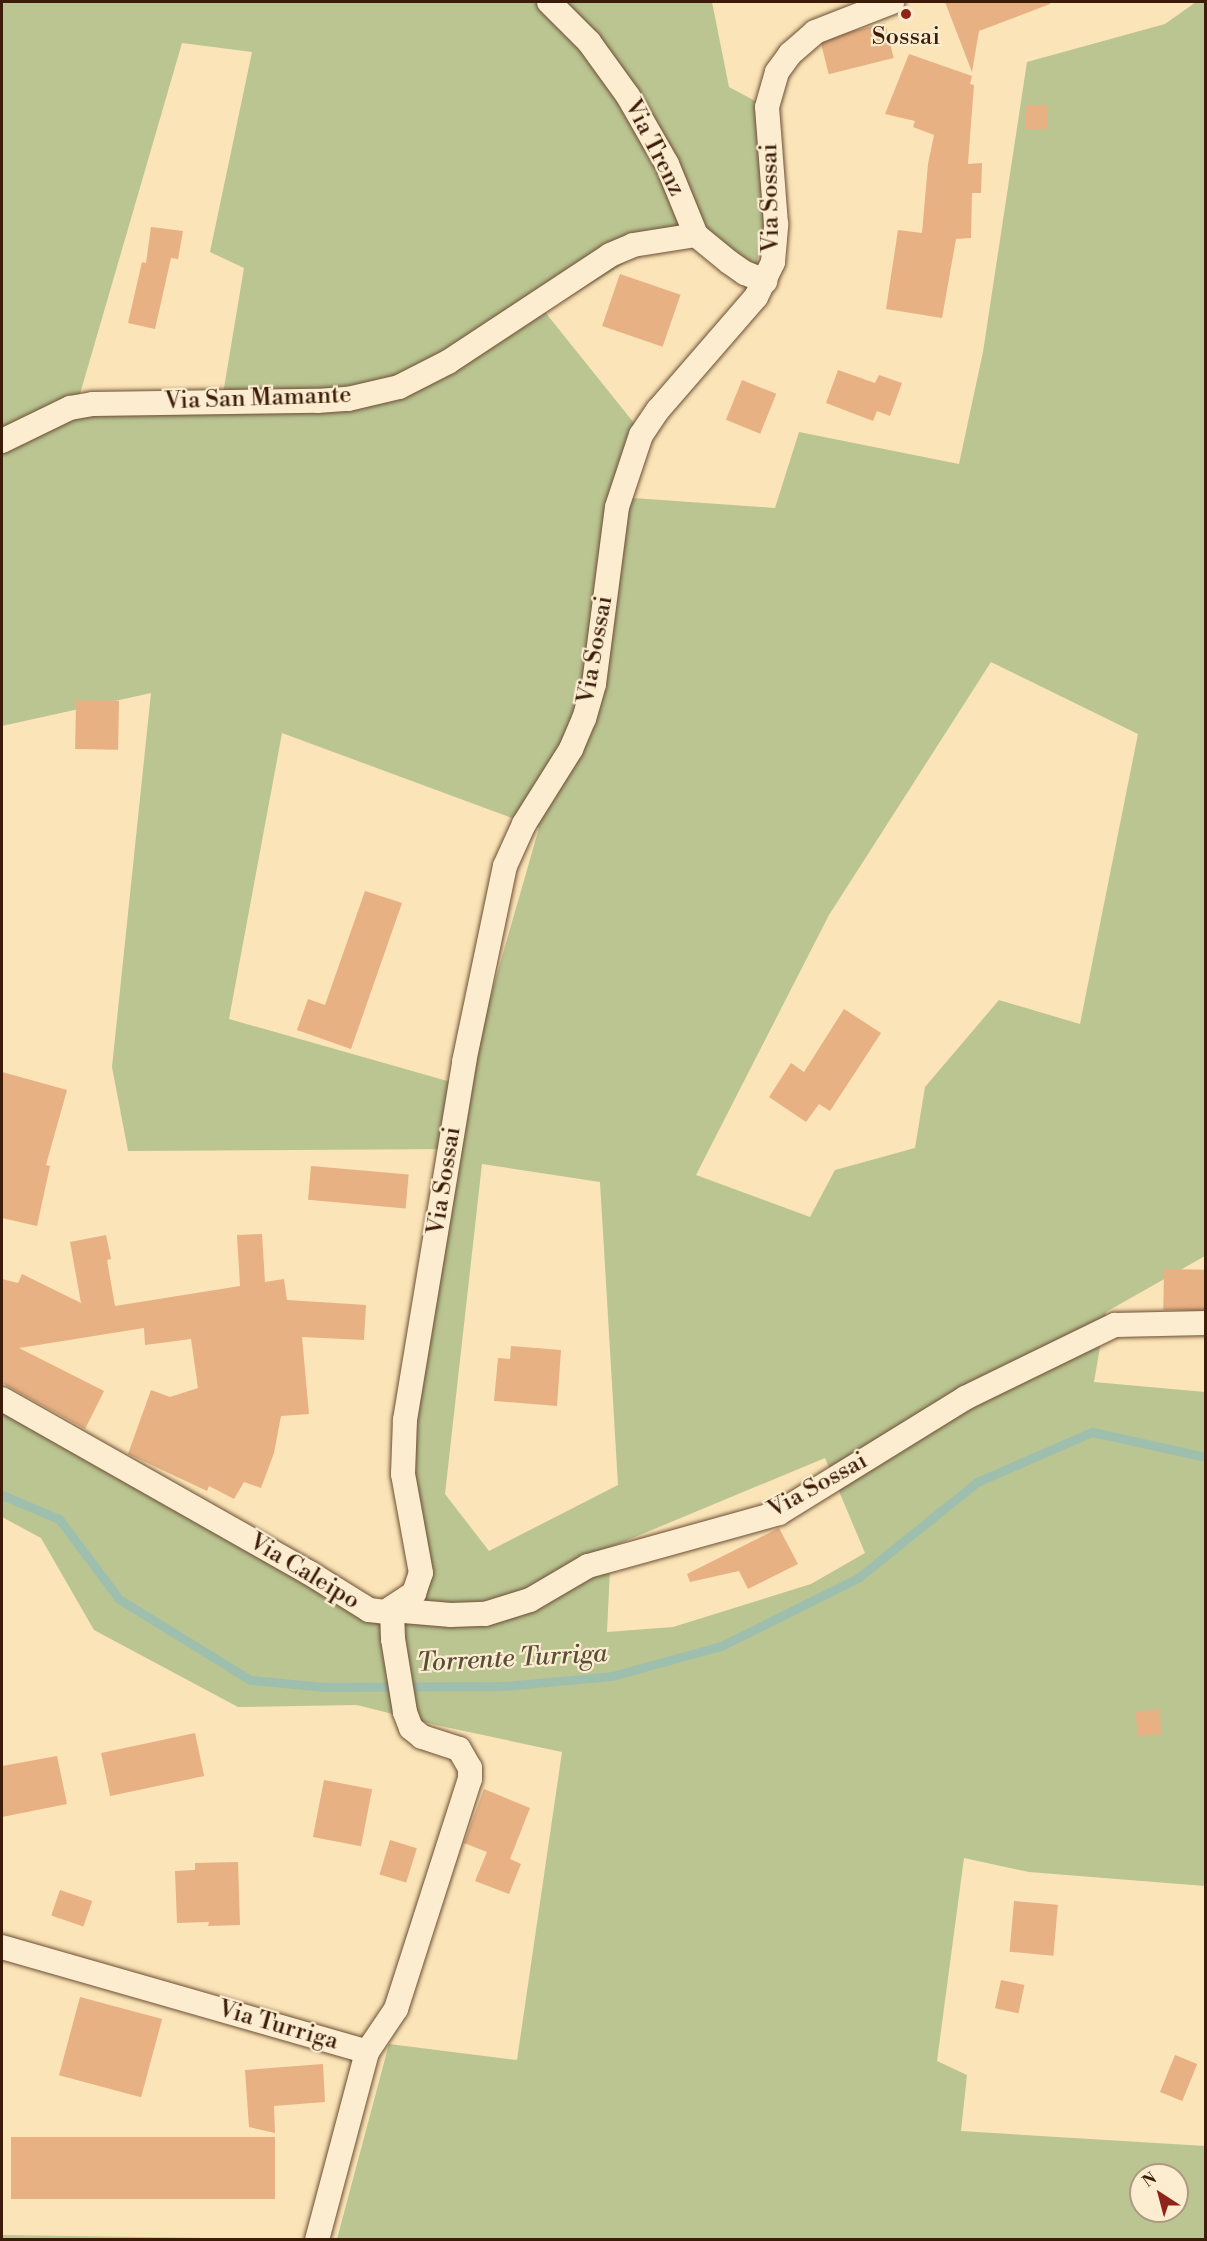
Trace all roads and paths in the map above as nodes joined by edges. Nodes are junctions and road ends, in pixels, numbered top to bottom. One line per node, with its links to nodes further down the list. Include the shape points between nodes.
1 (549, 2): 3 (street, Via Trenz, via 589,42 628,96 667,164)
2 (892, 2): 4 (street, Via Sossai, via 815,32 777,72 767,107 776,244)
3 (696, 235): 4 (street, Via Trenz, via 737,268); 5 (street, Via San Mamante, via 633,245 610,255 448,362 399,387 348,399 317,401 93,404 70,408)
4 (765, 281): 8 (street, Via Sossai, via 756,297 641,435 617,507 594,684 584,718 571,749 524,824 505,866 464,1062 405,1420 403,1474 420,1559 419,1584 407,1600)
5 (2, 441)
6 (1206, 1323): 8 (street, Via Sossai, via 1115,1325 965,1398 778,1513 588,1566 530,1600 485,1614)
7 (2, 1399): 8 (street, Via Caleipo, via 369,1610)
8 (392, 1610): 10 (street, Via Caleipo, via 393,1639 411,1728 459,1749 470,1768 470,1779 396,2009)
9 (2, 1947): 10 (street, Via Turriga)
10 (367, 2052): 11 (street, Via Turriga)
11 (317, 2240)

